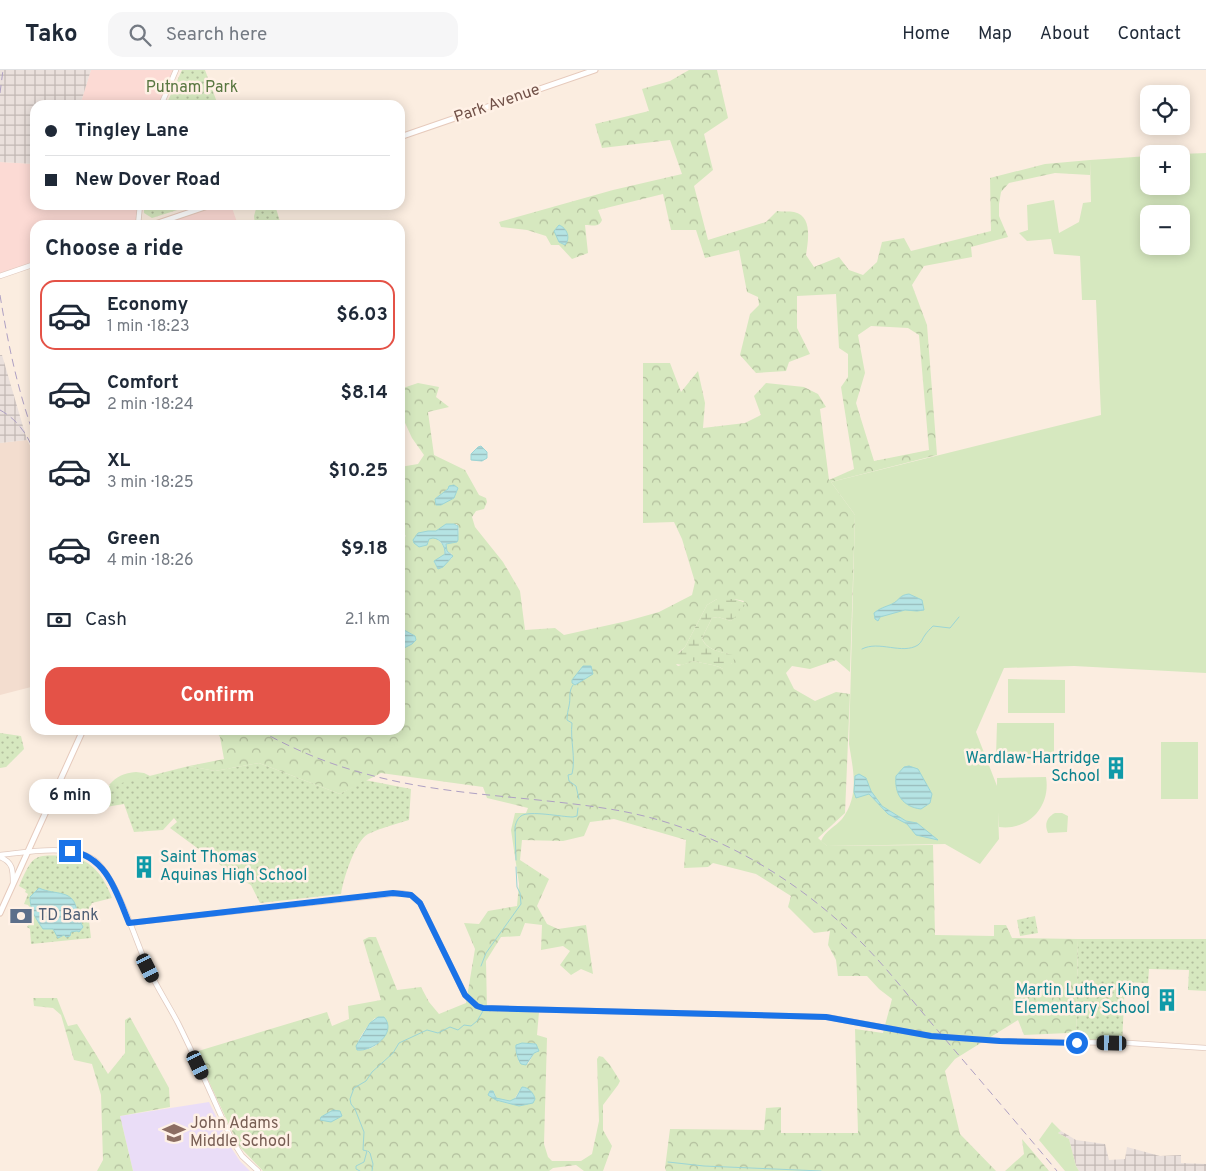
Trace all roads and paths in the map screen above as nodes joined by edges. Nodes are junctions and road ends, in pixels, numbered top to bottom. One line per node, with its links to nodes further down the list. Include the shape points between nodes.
1 (176, 70): 3 (street)
2 (594, 70): 4 (main road, Park Avenue)
3 (163, 100)
4 (405, 135)
5 (196, 210): 6 (main road)
6 (167, 220)
7 (30, 266): 8 (street)
8 (3, 275)
9 (81, 735): 10 (main road)
10 (28, 851): 11 (street); 12 (main road); 14 (street, via 74,851 96,861 110,878)
11 (0, 856): 12 (street, via 12,866)
12 (13, 883): 13 (main road)
13 (0, 913)
14 (129, 923): 15 (street, via 401,893 411,895 420,903 465,995 483,1008 826,1017 931,1036); 16 (street, via 232,1140 242,1156)
15 (1206, 1048)
16 (258, 1171)

